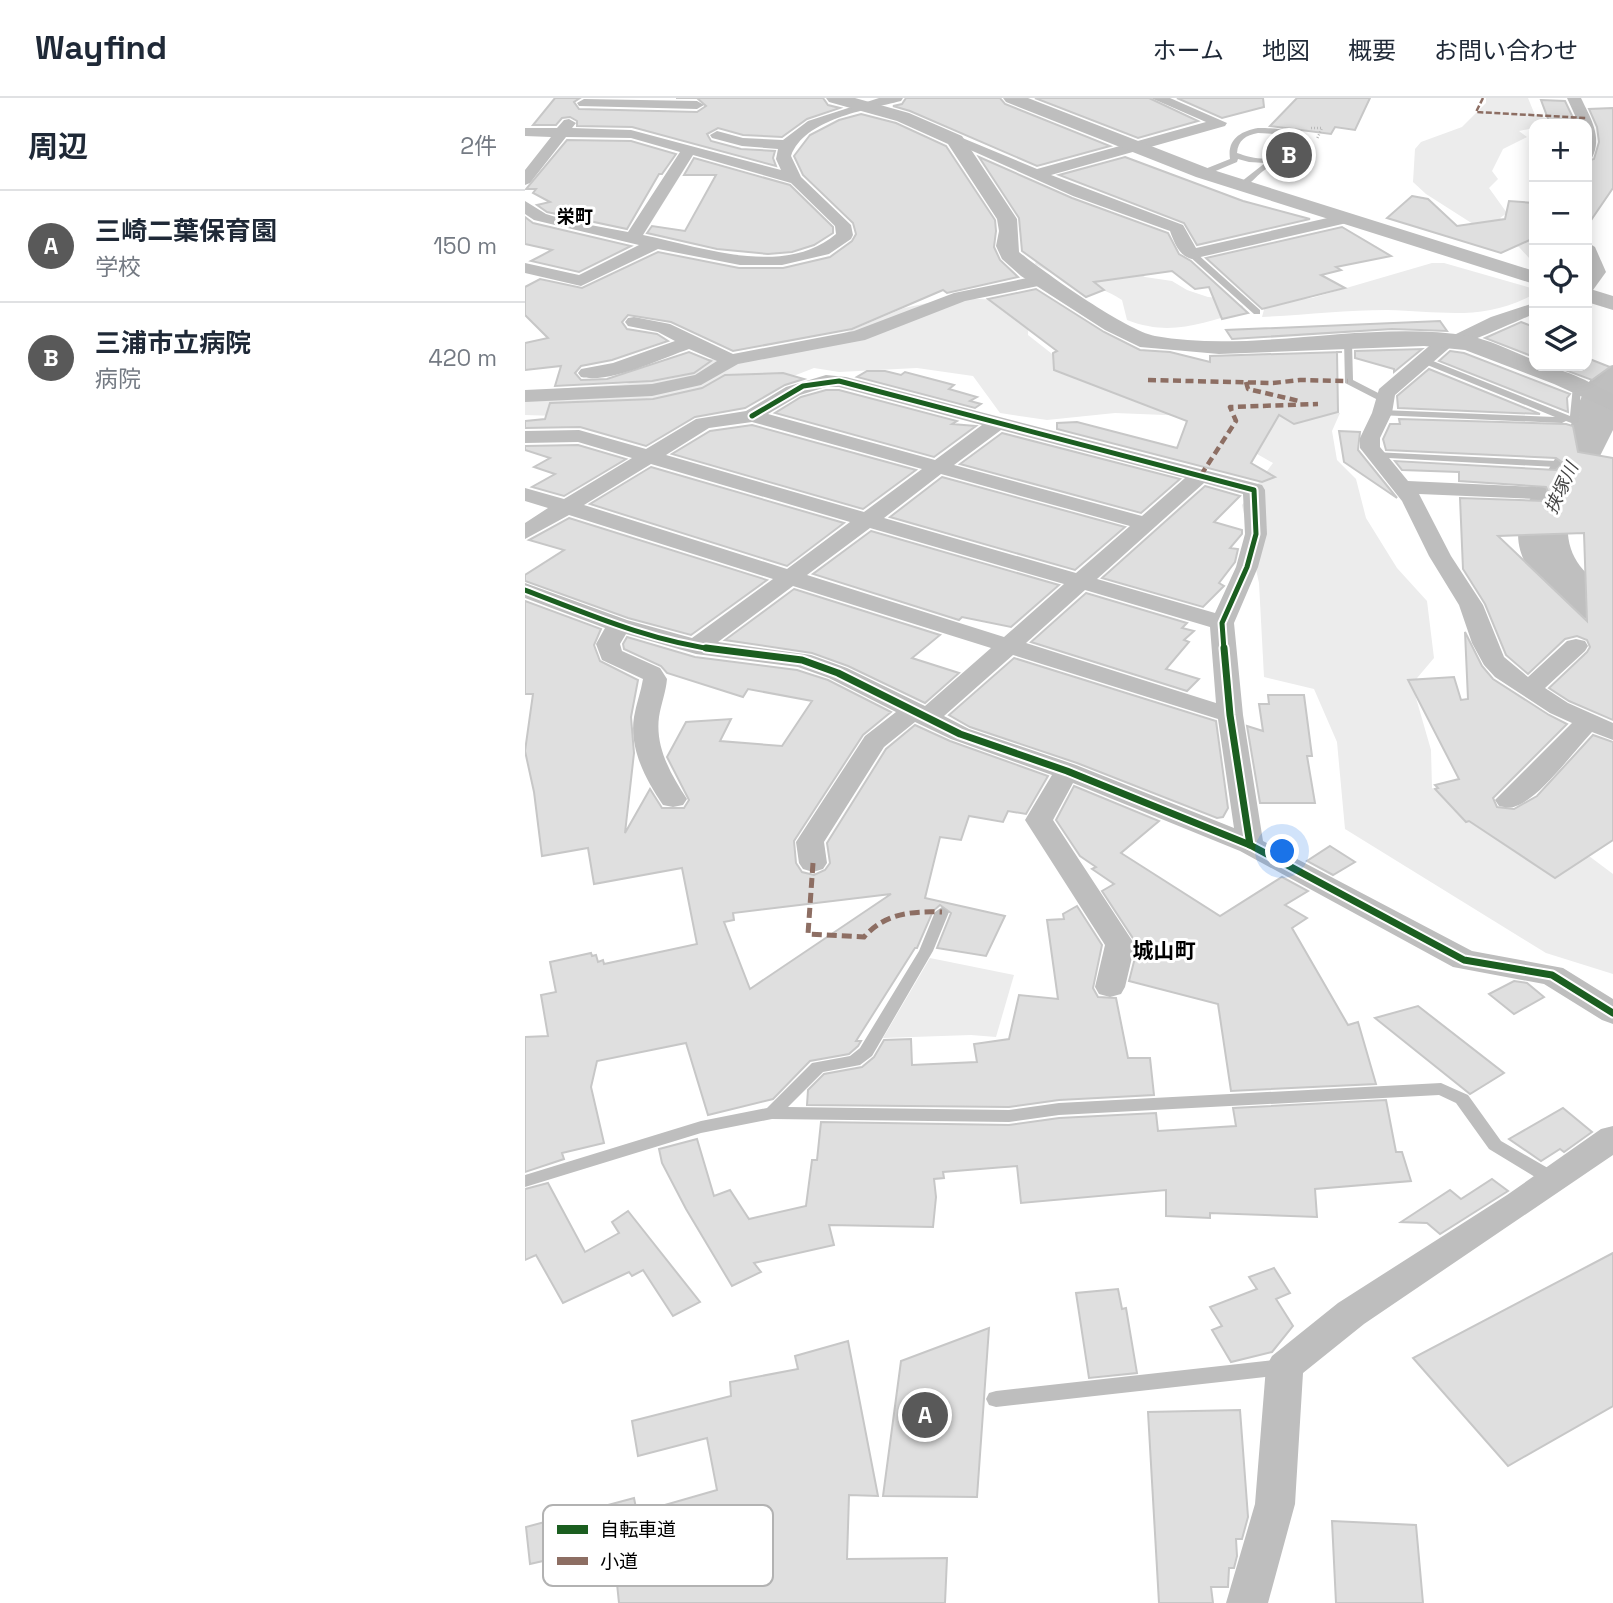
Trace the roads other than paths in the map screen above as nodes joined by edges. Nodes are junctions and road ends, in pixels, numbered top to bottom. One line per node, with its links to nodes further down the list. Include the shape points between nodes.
1 (835, 98): 8 (street)
2 (896, 98): 8 (street)
3 (1012, 98): 15 (street)
4 (1158, 98): 15 (street, via 1220,122)
5 (1574, 98): 9 (street)
6 (585, 100): 7 (street); 11 (street)
7 (697, 105)
8 (868, 106): 13 (street); 14 (street, via 810,125)
9 (1585, 119)
10 (525, 132): 11 (street)
11 (562, 132): 16 (street, via 631,134); 21 (street)
12 (716, 135): 14 (street)
13 (955, 140): 20 (street); 35 (street, via 1007,219 1009,255)
14 (789, 145): 22 (street, via 783,159)
15 (1133, 148): 19 (street); 20 (street)
16 (689, 149): 22 (street); 26 (street)
17 (1235, 155): 18 (lane); 18 (lane, via 1233,149 1246,133 1280,132 1296,140 1293,150); 19 (lane, via 1228,164)
18 (1279, 160): 23 (lane)
19 (1203, 173): 23 (street)
20 (1038, 174): 30 (street, via 1177,228)
21 (525, 180)
22 (796, 180): 27 (street, via 843,225 845,235 835,246 768,261)
23 (1241, 185): 25 (street)
24 (525, 206): 26 (street, via 540,217)
25 (1345, 219): 30 (street); 33 (street)
26 (632, 239): 27 (street)
27 (652, 245): 32 (street, via 582,281)
28 (1606, 246): 29 (street)
29 (1592, 247)
30 (1192, 254): 39 (lane)
31 (1592, 260): 34 (street, via 1597,272)
32 (525, 268)
33 (1527, 276)
34 (1592, 279)
35 (1042, 280): 43 (street, via 1148,342 1219,347); 44 (street, via 960,297 858,336)
36 (1592, 297): 37 (street)
37 (1613, 303)
38 (1529, 310): 41 (street)
39 (1257, 312)
40 (634, 322): 42 (street, via 664,328)
41 (1453, 340): 43 (street); 45 (street); 47 (street)
42 (690, 342): 44 (street); 46 (street, via 617,368)
43 (1347, 342): 50 (lane, via 1348,381)
44 (731, 360): 48 (street, via 701,379 652,390)
45 (1423, 360): 50 (street, via 1386,393); 52 (lane)
46 (587, 373)
47 (1583, 388): 49 (street); 52 (lane)
48 (525, 396)
49 (1613, 404)
50 (1382, 406): 52 (lane); 55 (street, via 1370,438)
51 (752, 415): 53 (street, via 800,386 839,380); 56 (street, via 703,423); 58 (street)
52 (1574, 421)
53 (997, 423): 58 (street); 59 (street)
54 (525, 437): 56 (street, via 579,436)
55 (1374, 455): 57 (lane); 60 (street)
56 (649, 457): 63 (street); 64 (street)
57 (1556, 464)
58 (937, 467): 64 (street); 65 (street)
59 (1201, 475): 65 (street); 70 (street, via 1254,490 1256,534)
60 (1405, 487): 61 (street); 75 (street, via 1471,605 1493,660)
61 (1536, 493)
62 (525, 494): 63 (street)
63 (566, 507): 66 (street); 67 (street)
64 (866, 520): 67 (street); 68 (street)
65 (1146, 524): 68 (street)
66 (525, 531)
67 (789, 578): 72 (street); 74 (street)
68 (1080, 582): 70 (street); 72 (street)
69 (525, 590): 71 (street)
70 (1222, 623): 77 (street)
71 (619, 625): 74 (street); 81 (street, via 608,644 611,654 655,679 646,721 647,743 656,773)
72 (1009, 645): 76 (street); 77 (street)
73 (1576, 646): 75 (street)
74 (696, 647): 76 (street, via 802,660)
75 (1530, 689): 78 (street)
76 (921, 714): 80 (street, via 960,734); 84 (street, via 874,742 810,842)
77 (1230, 715): 83 (street)
78 (1587, 722): 79 (street); 82 (street)
79 (1613, 732)
80 (1067, 771): 83 (street); 86 (street, via 1039,820 1120,945)
81 (673, 799)
82 (1509, 800)
83 (1250, 845): 87 (street, via 1464,960 1552,975)
84 (813, 863)
85 (942, 912): 88 (lane, via 926,951 866,1052 854,1061 818,1067)
86 (1110, 986)
87 (1613, 1013)
88 (772, 1113): 90 (lane, via 1009,1116 1059,1109 1441,1089 1462,1099 1495,1145); 91 (lane, via 701,1127)
89 (1613, 1138): 90 (street)
90 (1556, 1180): 92 (street, via 1354,1311)
91 (525, 1181)
92 (1285, 1367): 93 (lane); 94 (street, via 1275,1504)
93 (996, 1399)
94 (1247, 1603)

